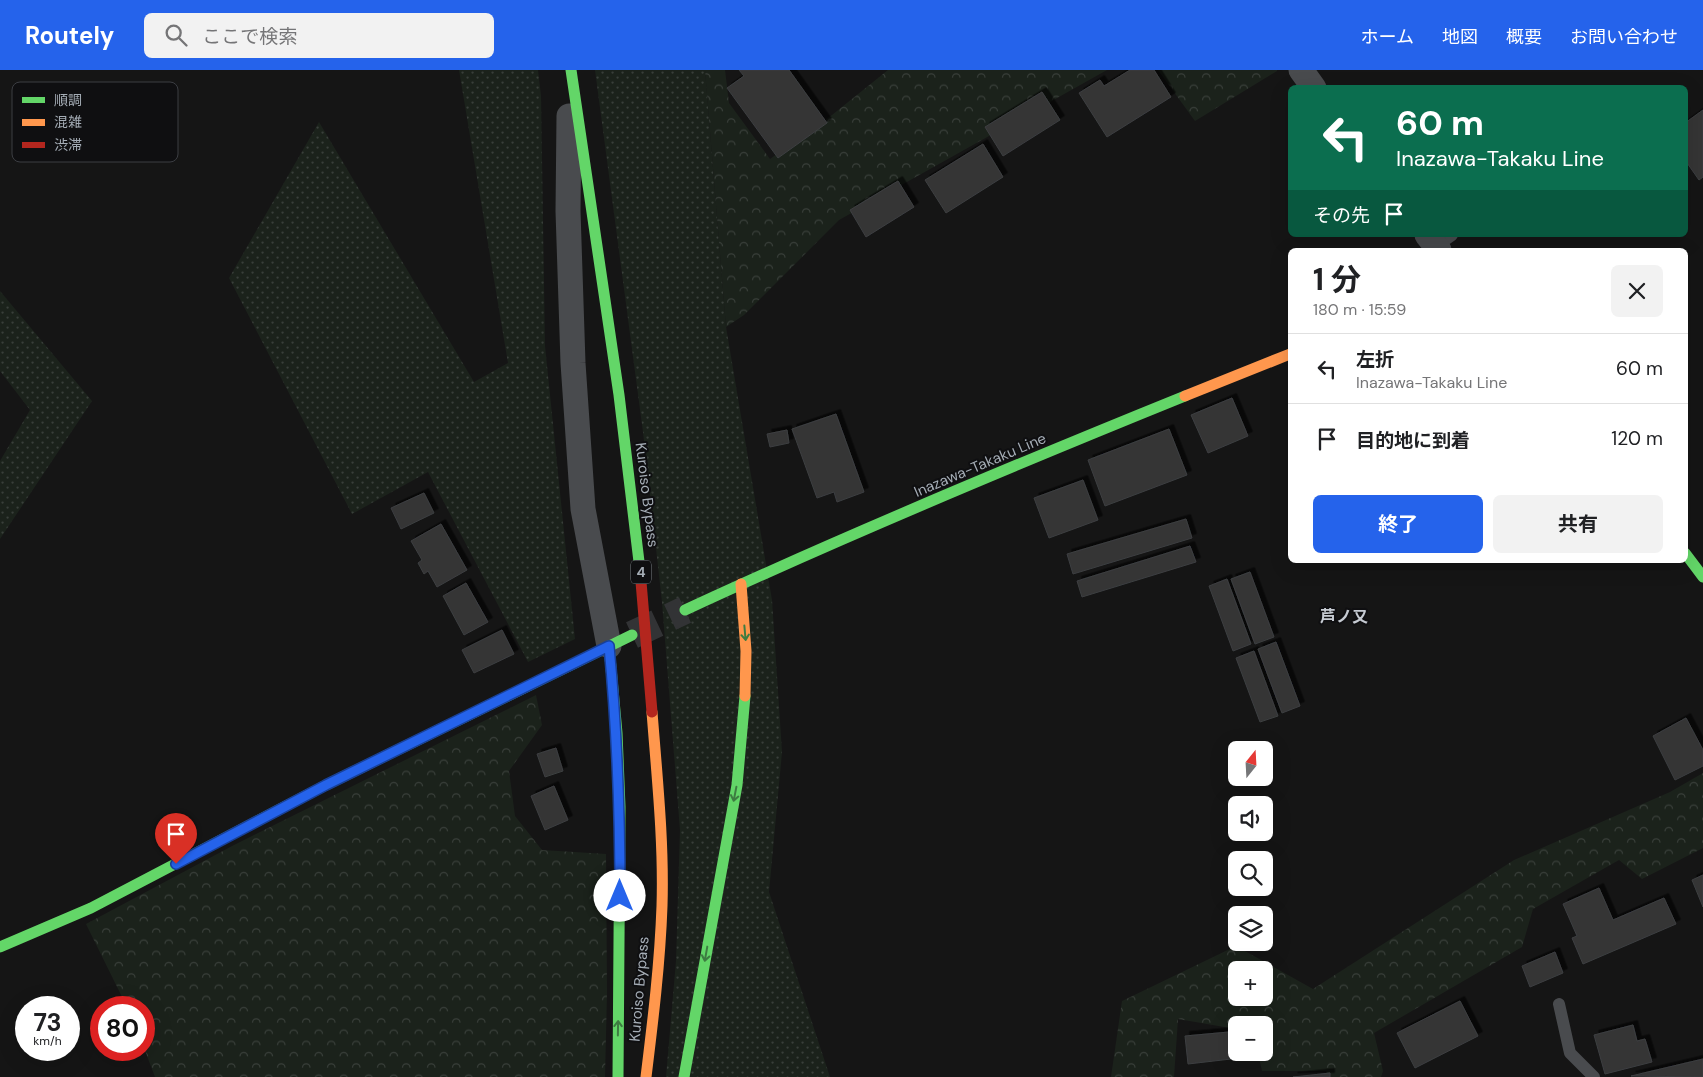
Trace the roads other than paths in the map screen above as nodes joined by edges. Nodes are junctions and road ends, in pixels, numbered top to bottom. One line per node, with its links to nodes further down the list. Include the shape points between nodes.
1 (570, 70): 10 (street, via 568,211 573,363 583,509); 14 (main road, Kuroiso Bypass / 4, via 635,514 648,648 662,904)
2 (1301, 70): 3 (street)
3 (1312, 85)
4 (1288, 355): 7 (main road, Inazawa-Takaku Line, via 1029,459)
5 (1688, 557): 6 (main road)
6 (1703, 577)
7 (741, 584): 8 (main road, Inazawa-Takaku Line); 15 (main road, one-way to 15, via 746,650 737,784)
8 (685, 610)
9 (632, 635): 10 (main road)
10 (609, 646): 11 (main road, via 326,785 91,908); 13 (main road, one-way to 10, via 620,807)
11 (0, 947)
12 (1559, 1004): 16 (lane, via 1570,1053)
13 (618, 1077)
14 (646, 1077)
15 (684, 1077)
16 (1594, 1077)

